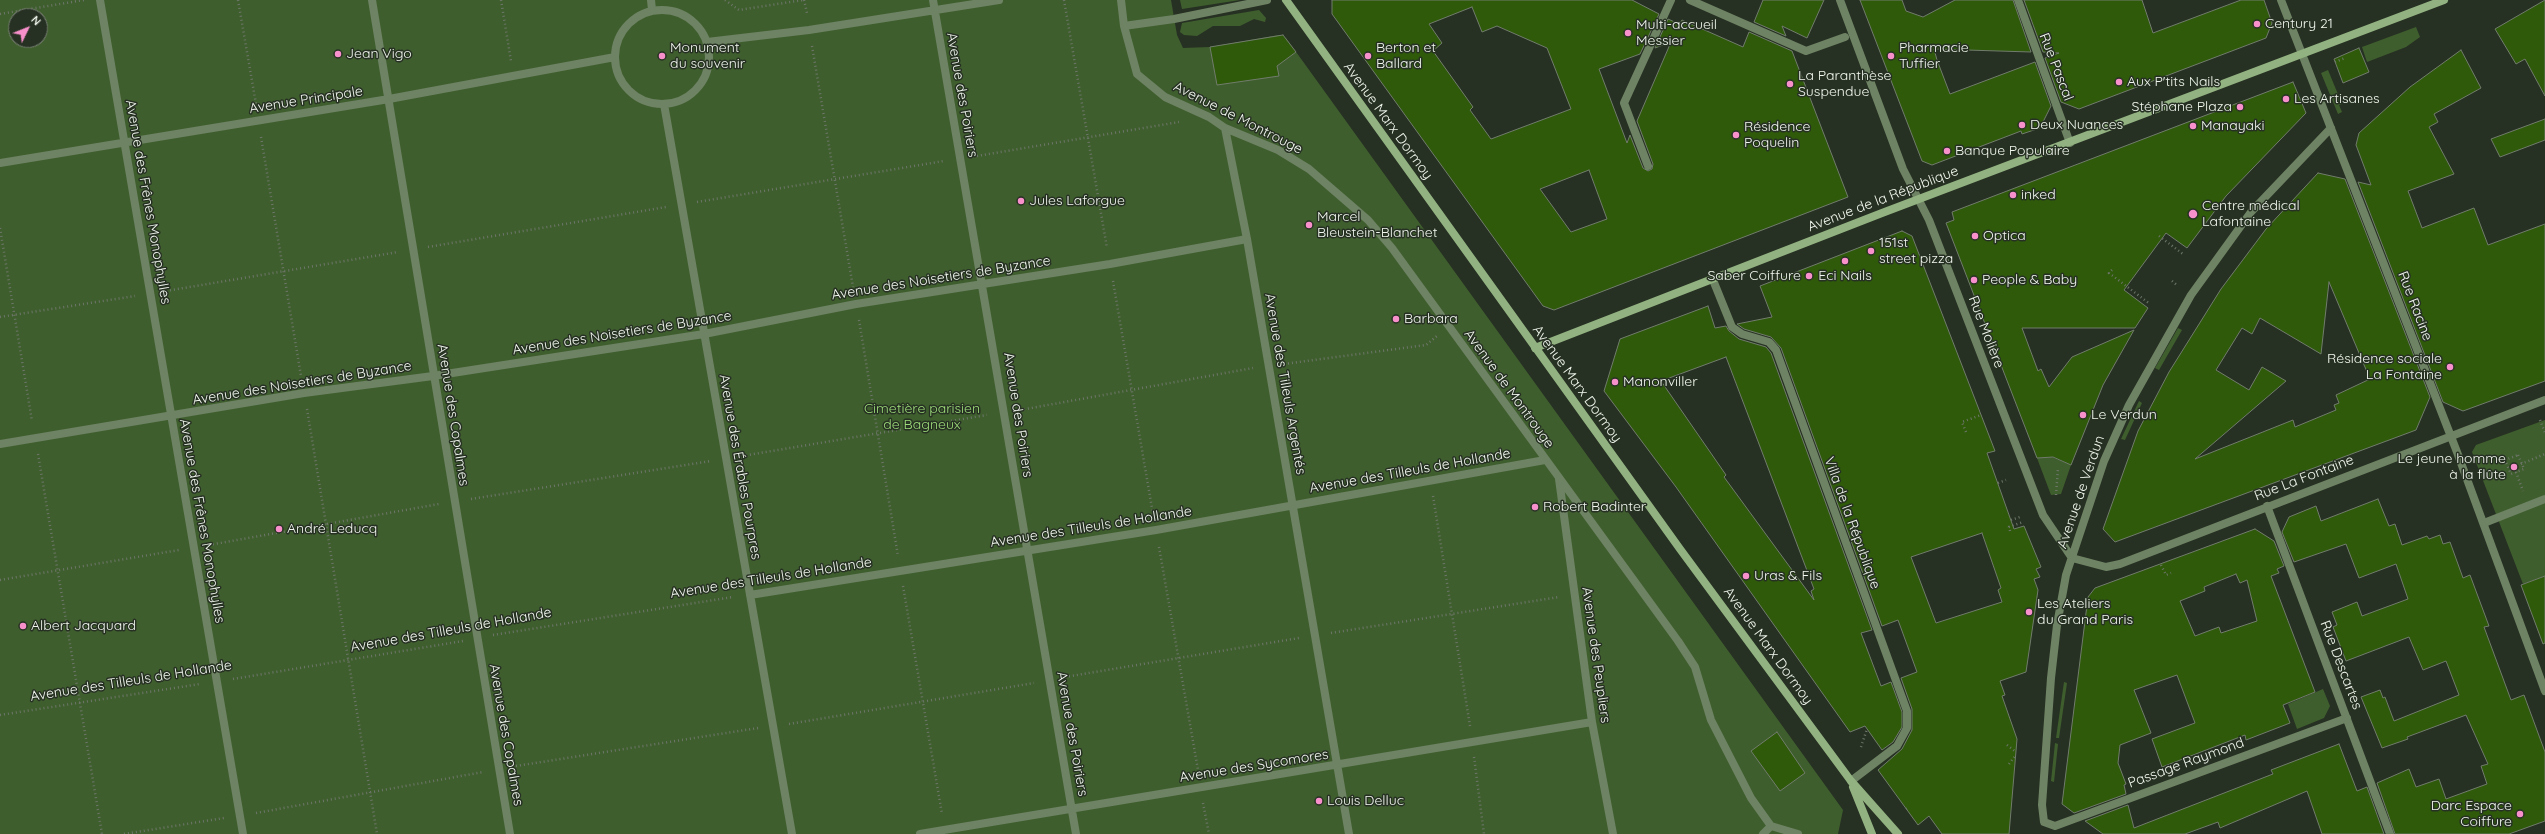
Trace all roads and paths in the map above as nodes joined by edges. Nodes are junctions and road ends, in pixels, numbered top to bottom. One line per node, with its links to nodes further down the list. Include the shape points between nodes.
1 (87, 0): 24 (path)
2 (100, 0): 41 (street, Avenue des Frênes Monophylles)
3 (238, 0): 37 (path)
4 (372, 0): 34 (street, Avenue des Copalmes)
5 (501, 0): 33 (path)
6 (651, 0): 22 (street)
7 (725, 0): 8 (path, via 739,10)
8 (804, 0): 26 (path)
9 (933, 0): 23 (street, Avenue des Poiriers)
10 (999, 0): 23 (street)
11 (1064, 0): 40 (path)
12 (1121, 0): 25 (street, Avenue de Montrouge)
13 (1267, 0): 25 (street, via 1174,19)
14 (1286, 0): 65 (main road, Avenue Marx Dormoy)
15 (1671, 0): 45 (street, via 1624,103)
16 (1690, 0): 27 (street, via 1806,51)
17 (1840, 0): 27 (street, Rue Molière)
18 (2018, 0): 42 (street, Rue Pascal)
19 (2281, 0): 29 (street, Rue Racine)
20 (2444, 0): 21 (main road, Avenue de la République)
21 (2434, 2): 29 (main road, Avenue de la République)
22 (652, 10): 28 (street, via 680,13 692,20); 30 (street, via 637,16 625,27 618,41)
23 (934, 10): 26 (street); 43 (street, Avenue des Poiriers)
24 (0, 14)
25 (1124, 26): 36 (street, Avenue de Montrouge, via 1137,74 1165,97)
26 (810, 30): 28 (street); 46 (path)
27 (1849, 35): 47 (street, Rue Molière, via 1903,169)
28 (708, 42): 35 (street, via 708,71 701,84 691,95 678,102)
29 (2301, 54): 39 (street, Rue Racine); 42 (main road, Avenue de la République)
30 (615, 57): 33 (street, Avenue Principale); 35 (street, via 621,78 635,96 649,102)
31 (2345, 58): 32 (path)
32 (2335, 62)
33 (514, 76): 34 (street, Avenue Principale)
34 (389, 99): 37 (street, Avenue Principale); 52 (street, Avenue des Copalmes)
35 (664, 104): 48 (street, Avenue des Érables Pourpres)
36 (1209, 117): 38 (street, Avenue de Montrouge); 40 (path)
37 (258, 120): 41 (street, Avenue Principale); 56 (path)
38 (1225, 128): 51 (street, Avenue des Tilleuls Argentés); 78 (street, Avenue de Montrouge, via 1278,150 1309,169 1368,220 1392,248)
39 (2331, 128): 74 (street, Rue Racine); 96 (street, Avenue de Verdun, via 2251,212 2178,316 2121,420 2104,461)
40 (1088, 137): 43 (path); 54 (path)
41 (124, 142): 44 (street, Avenue Principale); 59 (street, Avenue des Frênes Monophylles)
42 (2070, 142): 47 (main road, Avenue de la République)
43 (960, 158): 46 (path); 58 (street, Avenue des Poiriers)
44 (0, 163)
45 (1648, 166)
46 (835, 179): 48 (path); 60 (path)
47 (1919, 199): 57 (main road, Avenue de la République); 96 (street, Rue Molière, via 2043,515)
48 (681, 205): 52 (path); 64 (street, Avenue des Érables Pourpres)
49 (0, 228): 62 (path)
50 (2159, 236): 53 (path)
51 (1247, 239): 54 (street, Avenue des Noisetiers de Byzance); 87 (street, Avenue des Tilleuls Argentés)
52 (413, 250): 56 (path); 66 (street, Avenue des Copalmes)
53 (2183, 254)
54 (1110, 264): 58 (street, Avenue des Noisetiers de Byzance); 93 (path)
55 (2112, 270): 61 (path, via 2109,273)
56 (283, 271): 59 (path); 67 (path)
57 (1714, 280): 65 (main road, Avenue de la République); 123 (street, Villa de la République, via 1732,327 1742,334 1769,342 1776,350 1907,711 1907,728 1897,746)
58 (983, 285): 60 (street, Avenue des Noisetiers de Byzance); 95 (street, Avenue des Poiriers)
59 (150, 293): 62 (path); 70 (street, Avenue des Frênes Monophylles)
60 (856, 304): 64 (street, Avenue des Noisetiers de Byzance); 98 (path)
61 (2150, 304)
62 (15, 315): 63 (path); 75 (path)
63 (0, 318)
64 (704, 334): 66 (street, Avenue des Noisetiers de Byzance); 101 (street, Avenue des Érables Pourpres)
65 (1534, 348): 123 (main road, Avenue Marx Dormoy)
66 (433, 376): 67 (street, Avenue des Noisetiers de Byzance); 104 (street, Avenue des Copalmes)
67 (304, 393): 70 (street, Avenue des Noisetiers de Byzance); 106 (path)
68 (2545, 400): 74 (street, Rue La Fontaine)
69 (1981, 415): 72 (path, via 1962,422)
70 (171, 416): 75 (street, Avenue des Noisetiers de Byzance); 108 (street, Avenue des Frênes Monophylles)
71 (2539, 418): 73 (path)
72 (1966, 432)
73 (2545, 433)
74 (2450, 435): 88 (street, Rue La Fontaine); 92 (street, Rue Racine)
75 (35, 438): 76 (street, Avenue des Noisetiers de Byzance); 111 (path)
76 (0, 444)
77 (2545, 454): 79 (path)
78 (1545, 460): 81 (street, Avenue de Montrouge); 83 (street, Avenue des Tilleuls de Hollande)
79 (2521, 464): 79 (path, via 2518,455 2505,460 2511,474 2524,469)
80 (2058, 468): 85 (path)
81 (1558, 478): 100 (street, Avenue des Peupliers); 129 (street, Avenue de Montrouge, via 1695,667 1714,726 1751,798)
82 (2006, 480): 84 (path)
83 (1430, 481): 87 (street, Avenue des Tilleuls de Hollande); 102 (path)
84 (1998, 483)
85 (2056, 495)
86 (2545, 499): 92 (street)
87 (1292, 505): 93 (street, Avenue des Tilleuls de Hollande); 103 (street, Avenue des Tilleuls Argentés)
88 (2266, 506): 96 (street, Rue La Fontaine, via 2120,564 2106,567); 113 (street, Rue Descartes)
89 (2020, 517): 90 (path)
90 (2011, 520)
91 (2023, 522): 94 (path, via 2008,527)
92 (2484, 523): 109 (street, Rue Racine)
93 (1156, 530): 95 (street, Avenue des Tilleuls de Hollande); 105 (path)
94 (2010, 531)
95 (1027, 551): 98 (street, Avenue des Tilleuls de Hollande); 107 (street, Avenue des Poiriers)
96 (2072, 558): 127 (street, Avenue de Verdun, via 2066,574 2050,678)
97 (2161, 564): 99 (path, via 2166,575)
98 (901, 571): 101 (street, Avenue des Tilleuls de Hollande); 110 (path)
99 (2171, 573)
100 (1574, 594): 102 (path); 114 (street, Avenue des Peupliers)
101 (750, 595): 104 (path, Avenue des Tilleuls de Hollande); 115 (street, Avenue des Érables Pourpres)
102 (1451, 613): 103 (path); 117 (path)
103 (1315, 636): 105 (path); 121 (street, Avenue des Tilleuls Argentés)
104 (476, 638): 106 (path, Avenue des Tilleuls de Hollande); 122 (street, Avenue des Copalmes)
105 (1178, 659): 107 (path); 124 (path)
106 (348, 660): 108 (path, Avenue des Tilleuls de Hollande); 125 (path)
107 (1049, 680): 110 (path); 126 (street, Avenue des Poiriers)
108 (216, 682): 111 (path, Avenue des Tilleuls de Hollande); 128 (street, Avenue des Frênes Monophylles)
109 (2545, 691)
110 (923, 701): 115 (path); 130 (path)
111 (80, 702): 112 (path, Avenue des Tilleuls de Hollande); 131 (path)
112 (0, 715)
113 (2347, 718): 127 (street, Passage Raymond, via 2055,826 2044,822); 147 (street, Rue Descartes)
114 (1592, 722): 117 (street, Avenue des Sycomores); 142 (street, Avenue des Peupliers)
115 (773, 726): 122 (path); 136 (street, Avenue des Érables Pourpres)
116 (1867, 729): 119 (path)
117 (1472, 742): 121 (street, Avenue des Sycomores); 141 (path)
118 (2007, 745): 120 (path, via 2016,754)
119 (1861, 747)
120 (2009, 764)
121 (1338, 765): 124 (street, Avenue des Sycomores); 140 (street, Avenue des Tilleuls Argentés)
122 (499, 769): 125 (path); 135 (street, Avenue des Copalmes)
123 (1851, 781): 145 (main road, Avenue Marx Dormoy); 146 (main road, Avenue Marx Dormoy)
124 (1200, 788): 126 (street, Avenue des Sycomores); 139 (path)
125 (370, 793): 128 (path); 134 (path)
126 (1071, 809): 130 (street, Avenue des Sycomores); 138 (street, Avenue des Poiriers)
127 (2042, 813)
128 (240, 816): 132 (path); 133 (street, Avenue des Frênes Monophylles)
129 (1771, 826): 143 (street); 144 (street)
130 (944, 830): 137 (street, Avenue des Sycomores)
131 (102, 834)
132 (124, 834)
133 (242, 834)
134 (377, 834)
135 (510, 834)
136 (792, 834)
137 (920, 834)
138 (1076, 834)
139 (1208, 834)
140 (1349, 834)
141 (1484, 834)
142 (1613, 834)
143 (1763, 834)
144 (1798, 834)
145 (1872, 834)
146 (1898, 834)
147 (2390, 834)

